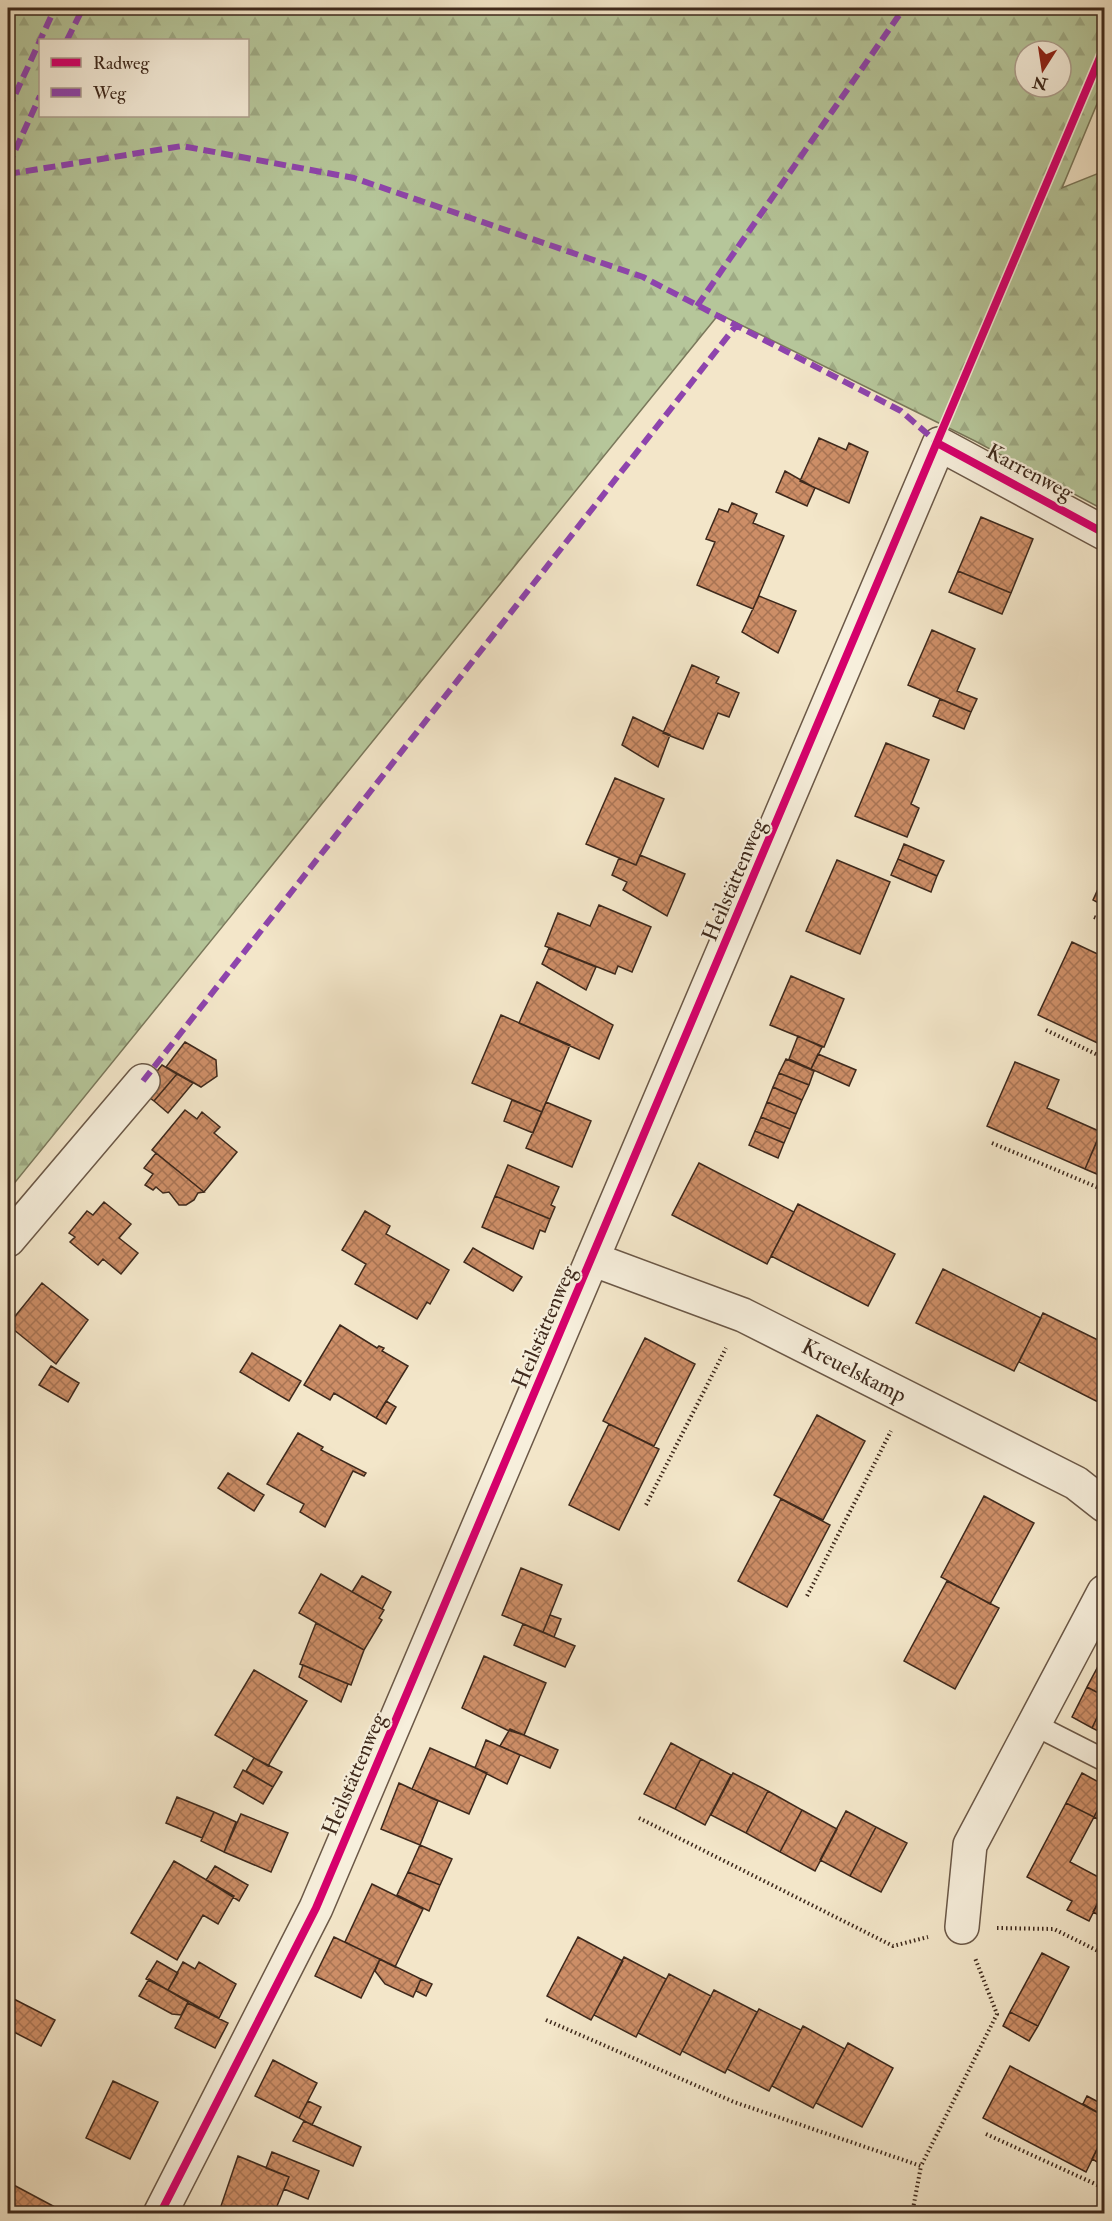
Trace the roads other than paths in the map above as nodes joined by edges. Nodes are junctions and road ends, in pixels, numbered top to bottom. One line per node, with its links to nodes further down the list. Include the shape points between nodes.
1 (939, 444): 2 (street, Karrenweg); 5 (street, Heilstättenweg)
2 (1104, 533)
3 (143, 1081): 4 (street)
4 (8, 1240)
5 (592, 1259): 6 (street, Kreuelskamp, via 743,1315 1076,1483); 11 (street, Heilstättenweg, via 316,1908)
6 (1104, 1505)
7 (1104, 1592): 8 (street)
8 (1035, 1725): 9 (lane); 10 (street, via 970,1845)
9 (1104, 1760)
10 (962, 1927)
11 (160, 2214)

